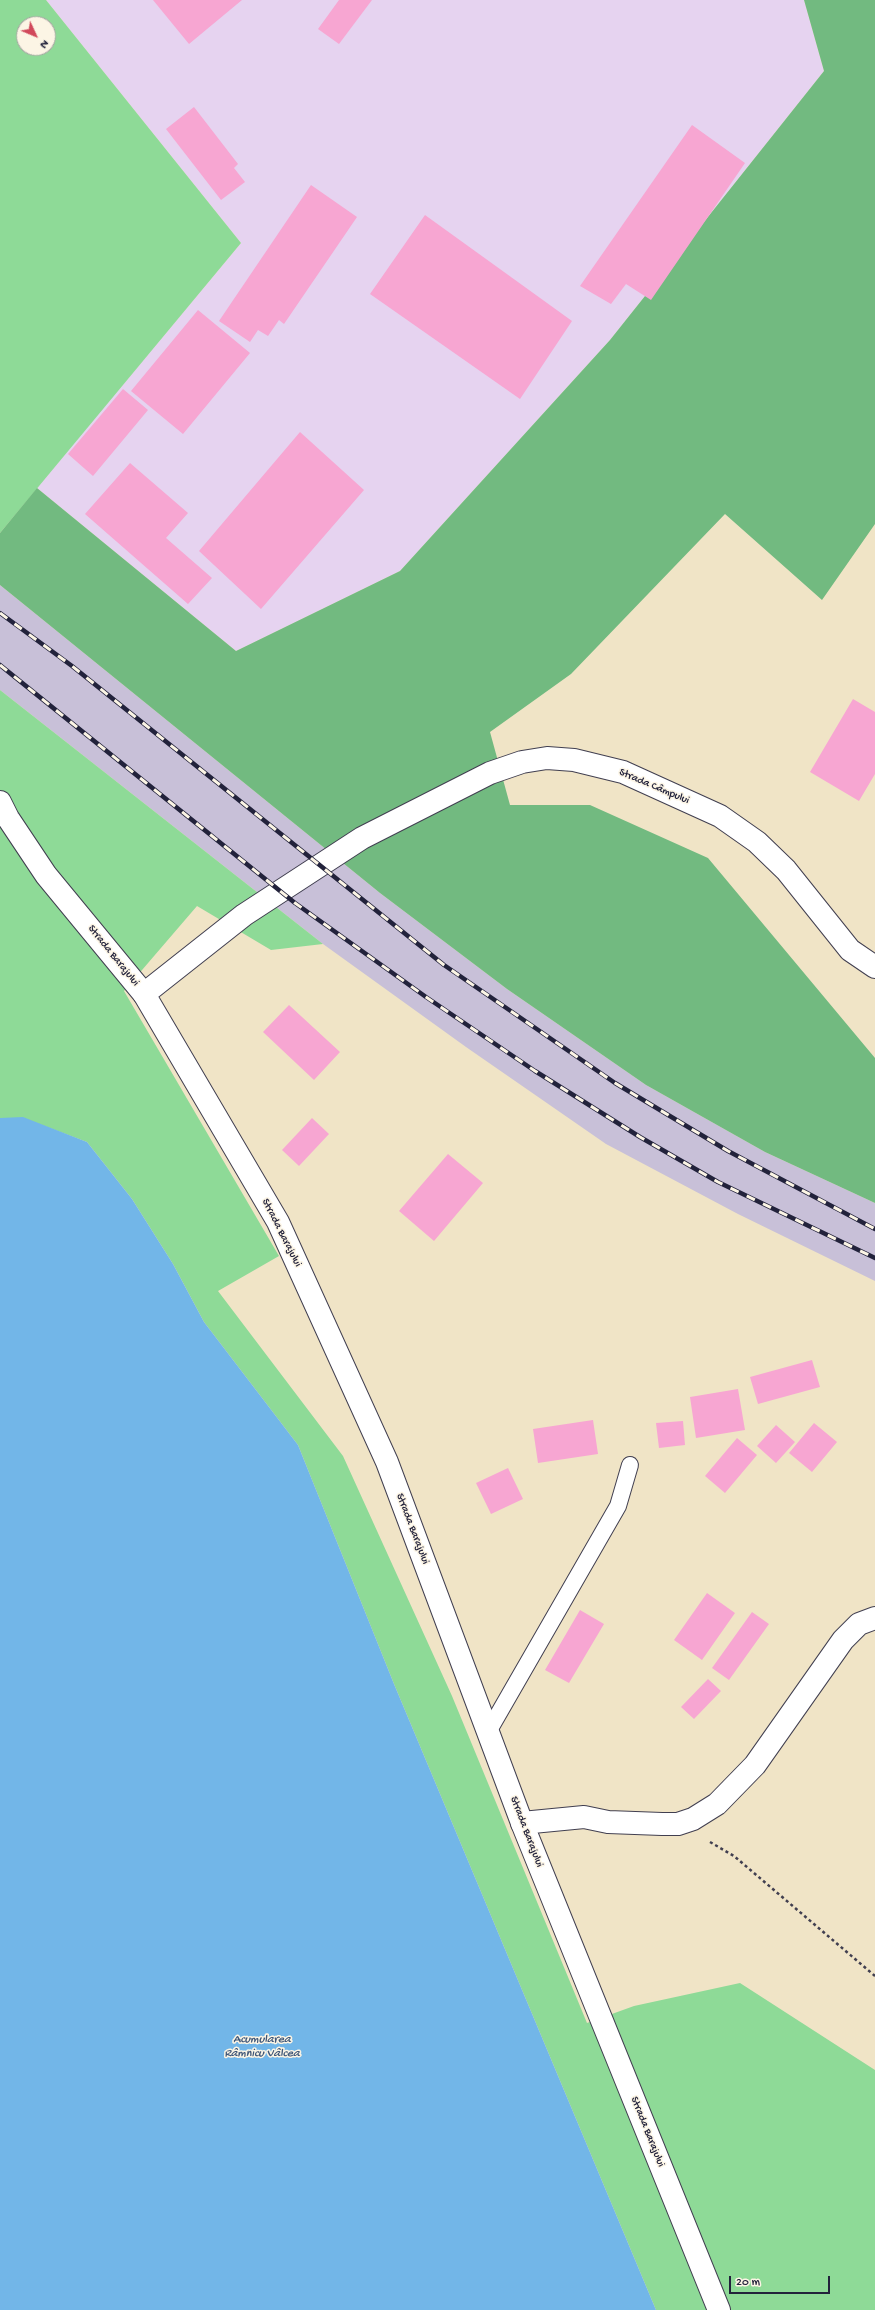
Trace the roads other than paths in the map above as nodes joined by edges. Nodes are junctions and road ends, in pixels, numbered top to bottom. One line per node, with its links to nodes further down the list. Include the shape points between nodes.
1 (0, 802): 3 (street, Strada Barajului, via 46,875)
2 (875, 967): 3 (street, Strada Câmpului, via 850,950 786,870 757,842 720,816 623,772 574,760 547,758 522,762 490,773 362,838 244,915)
3 (144, 994): 6 (street, Strada Barajului, via 278,1222 314,1299 387,1462)
4 (630, 1465): 6 (lane, via 618,1506)
5 (875, 1618): 7 (street, via 859,1624 843,1640 755,1765 717,1804 693,1819 678,1824 608,1822 584,1816)
6 (488, 1732): 7 (street, Strada Barajului)
7 (522, 1823): 8 (street, Strada Barajului)
8 (719, 2310)

